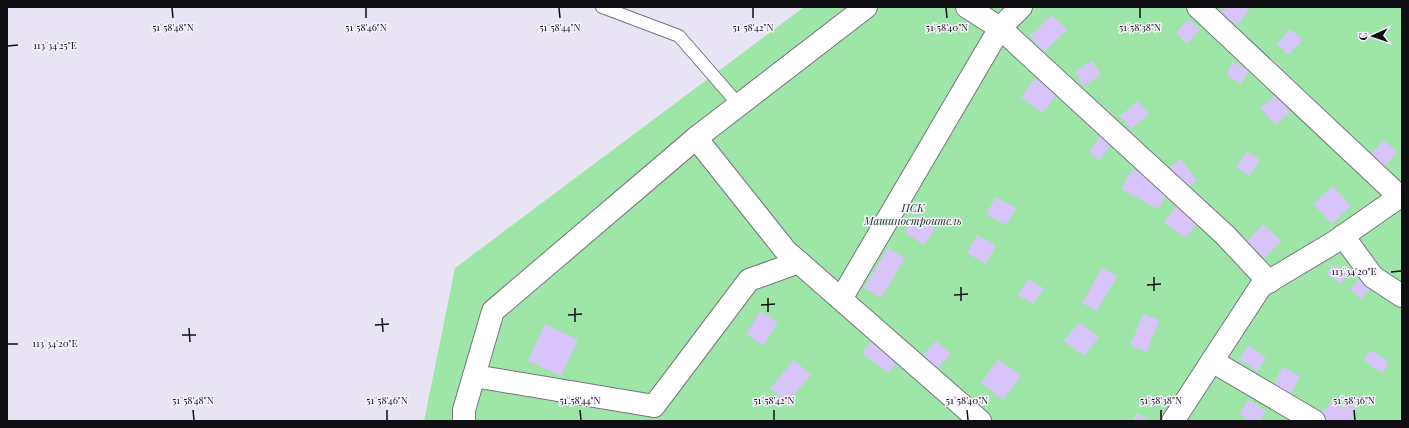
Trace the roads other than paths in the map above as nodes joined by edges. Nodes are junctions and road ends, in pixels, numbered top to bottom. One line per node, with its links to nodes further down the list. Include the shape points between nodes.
1 (602, 7): 7 (lane, via 679,36)
2 (866, 7): 7 (street)
3 (967, 7): 6 (street)
4 (1021, 7): 6 (street)
5 (1198, 7): 9 (street)
6 (1000, 28): 12 (street, via 1225,235); 14 (street)
7 (739, 105): 8 (street)
8 (696, 138): 11 (street, via 786,250); 16 (street, via 493,311)
9 (1401, 196): 10 (street)
10 (1343, 236): 12 (street); 13 (street, via 1373,277)
11 (799, 262): 14 (street); 16 (street, via 749,280 654,406)
12 (1269, 282): 15 (street, via 1261,286)
13 (1402, 296)
14 (841, 299): 18 (street)
15 (1212, 360): 19 (street); 20 (street)
16 (474, 376): 17 (street, via 464,410)
17 (464, 421)
18 (980, 421)
19 (1173, 421)
20 (1314, 421)

